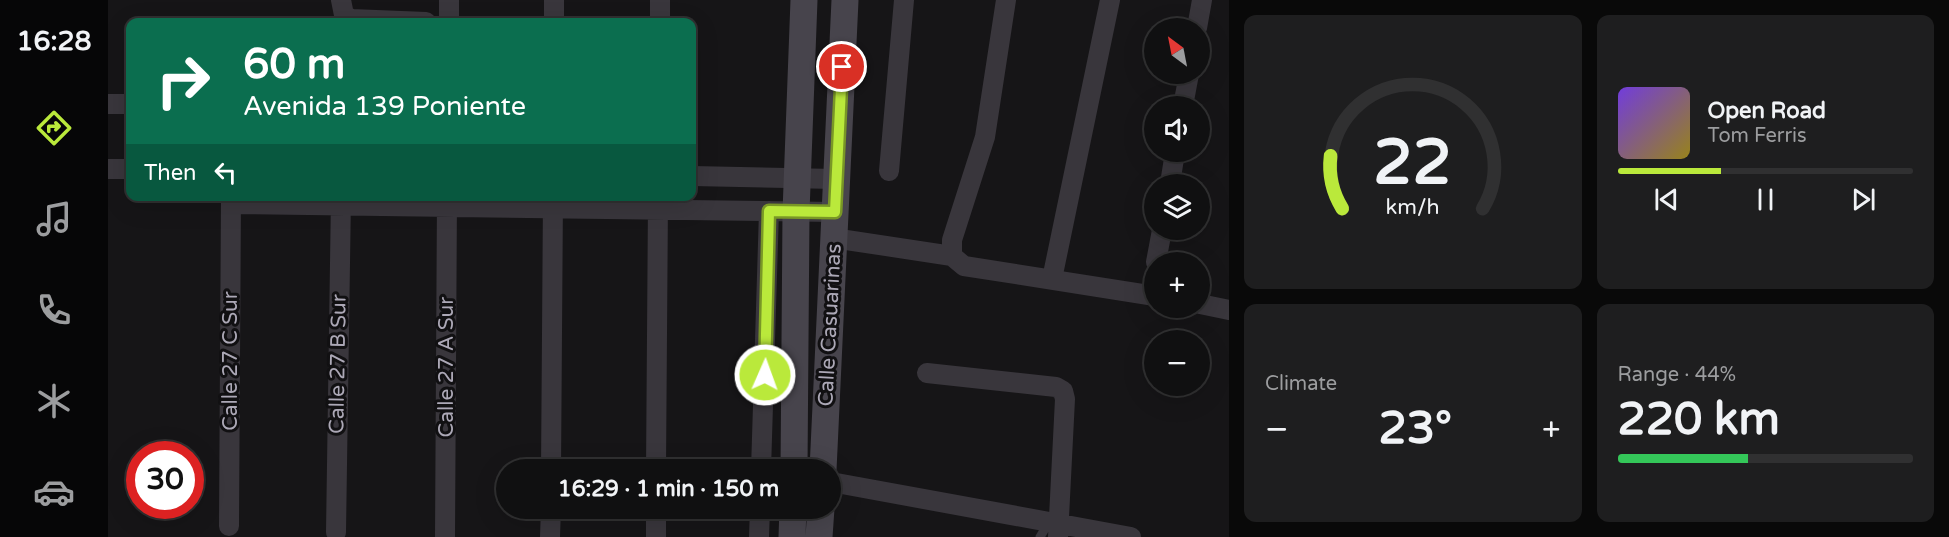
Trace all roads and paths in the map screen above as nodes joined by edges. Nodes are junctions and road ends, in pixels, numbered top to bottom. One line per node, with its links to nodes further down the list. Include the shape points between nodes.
1 (341, 0): 11 (street, via 344,15)
2 (449, 0): 12 (street)
3 (554, 0): 13 (street)
4 (660, 0): 14 (street)
5 (804, 0): 22 (main road, Calle Casuarinas)
6 (845, 0): 23 (main road, Calle Casuarinas)
7 (904, 0): 20 (street)
8 (1006, 0): 32 (street, via 985,137 952,240)
9 (1110, 0): 33 (street)
10 (1202, 0): 15 (street)
11 (349, 18)
12 (449, 18)
13 (554, 18)
14 (660, 18)
15 (1199, 18)
16 (108, 104): 17 (street)
17 (126, 104)
18 (108, 169): 19 (street)
19 (126, 169)
20 (889, 171)
21 (696, 176): 22 (street)
22 (798, 178): 23 (street); 30 (main road, Calle Casuarinas)
23 (836, 179): 31 (main road, Calle Casuarinas)
24 (231, 201): 49 (street, Calle 27 C Sur)
25 (341, 201): 26 (street); 51 (street, Calle 27 B Sur)
26 (447, 202): 27 (street); 52 (street, Calle 27 A Sur)
27 (553, 202): 28 (street); 38 (street)
28 (658, 203): 29 (street); 39 (street)
29 (769, 211): 30 (street); 40 (street)
30 (796, 212): 31 (street); 41 (main road, Calle Casuarinas)
31 (834, 225): 32 (street); 42 (main road, Calle Casuarinas)
32 (952, 256): 33 (street, via 964,266)
33 (1052, 279): 34 (street)
34 (1144, 294)
35 (1210, 306): 36 (street)
36 (1229, 310)
37 (927, 373): 50 (street, via 1056,387 1063,391)
38 (551, 459)
39 (656, 459)
40 (761, 459)
41 (794, 459)
42 (823, 459)
43 (841, 484): 50 (street)
44 (551, 519): 53 (street)
45 (656, 519): 54 (street)
46 (760, 519): 55 (street)
47 (793, 519): 56 (main road)
48 (820, 519): 57 (main road)
49 (229, 526)
50 (1052, 530): 58 (street)
51 (336, 532)
52 (445, 537)
53 (550, 537)
54 (656, 537)
55 (759, 537)
56 (792, 537)
57 (819, 537)
58 (1131, 537)

